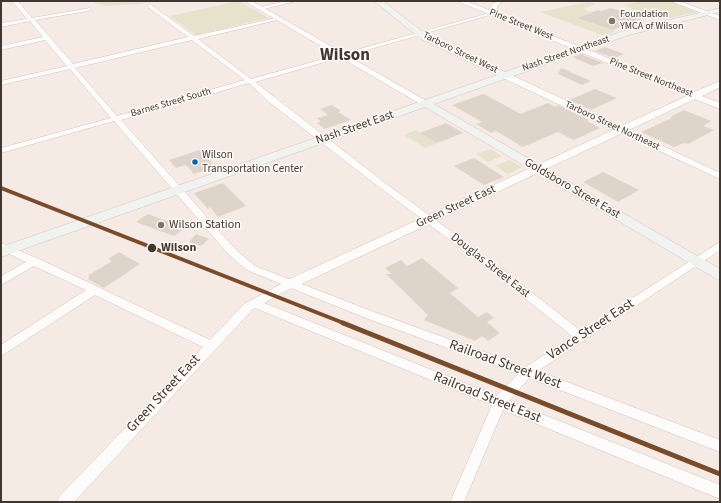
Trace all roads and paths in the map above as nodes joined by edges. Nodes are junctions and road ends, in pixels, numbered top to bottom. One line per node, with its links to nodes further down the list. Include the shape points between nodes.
1 (15, 1): 16 (street, Railroad Street West)
2 (248, 1): 9 (street)
3 (293, 1): 9 (street)
4 (378, 1): 18 (main road, Tarboro Street West)
5 (460, 1): 12 (street, Pine Street West)
6 (500, 1): 12 (street, via 495,4)
7 (673, 1): 13 (street)
8 (150, 6): 20 (street, Douglas Street East)
9 (260, 8): 14 (street)
10 (88, 9): 16 (street)
11 (720, 10): 13 (main road, Nash Street Northeast)
12 (491, 13): 18 (street, Barnes Street South); 22 (street, Pine Street West)
13 (706, 13): 15 (street); 22 (main road, Nash Street Northeast, via 639,29)
14 (278, 18): 20 (street); 23 (street)
15 (720, 18)
16 (31, 19): 17 (street); 19 (street, Railroad Street West)
17 (1, 25)
18 (420, 34): 23 (street, Barnes Street South); 25 (main road, Tarboro Street West)
19 (47, 38): 21 (street); 24 (street, Railroad Street West)
20 (193, 38): 24 (street); 26 (street, Douglas Street East)
21 (1, 48)
22 (581, 50): 25 (main road, Nash Street Northeast); 29 (street, Pine Street Northeast)
23 (340, 56): 26 (street, Barnes Street South); 30 (street)
24 (71, 66): 27 (street); 32 (street, Railroad Street West)
25 (504, 76): 30 (main road, Nash Street East); 33 (street, Tarboro Street Northeast)
26 (250, 81): 32 (street, Barnes Street South); 34 (street, Douglas Street East)
27 (1, 83)
28 (720, 84): 29 (street, Green Street East)
29 (695, 96): 31 (street, Pine Street Northeast); 33 (street, Green Street East)
30 (425, 103): 34 (main road, Nash Street East); 36 (main road, Goldsboro Street East)
31 (720, 106)
32 (116, 119): 35 (street, Barnes Street South); 38 (street, Railroad Street West)
33 (622, 130): 36 (street, Green Street East); 37 (street, Tarboro Street Northeast)
34 (323, 139): 38 (main road, Nash Street East); 39 (street, Douglas Street East)
35 (1, 151)
36 (537, 169): 39 (street, Green Street East); 43 (main road, Goldsboro Street East)
37 (720, 176)
38 (177, 190): 41 (main road, Nash Street East); 46 (street, Railroad Street West, via 233,253 251,268)
39 (429, 220): 46 (street, Green Street East); 49 (street, Douglas Street East)
40 (720, 245): 43 (street, Vance Street East)
41 (3, 249): 42 (street)
42 (35, 261): 45 (street); 47 (street)
43 (696, 261): 44 (main road, Goldsboro Street East); 49 (street, Vance Street East)
44 (720, 275)
45 (1, 281)
46 (290, 284): 48 (street, Green Street East); 52 (street, Railroad Street West)
47 (94, 290): 50 (street); 51 (street)
48 (254, 303): 50 (street, Green Street East); 53 (street, Railroad Street East)
49 (580, 336): 52 (street, Vance Street East)
50 (211, 345): 56 (street, Green Street East)
51 (1, 351)
52 (527, 372): 53 (street, Vance Street East); 54 (street, Railroad Street West)
53 (499, 403): 55 (street, Railroad Street East); 57 (street, Vance Street East)
54 (720, 446)
55 (720, 492)
56 (65, 502)
57 (457, 502)

